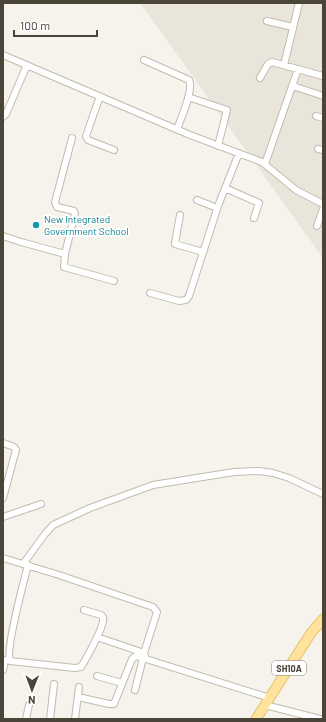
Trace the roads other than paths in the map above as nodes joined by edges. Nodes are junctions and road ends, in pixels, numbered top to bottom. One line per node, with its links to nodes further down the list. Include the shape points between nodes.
1 (299, 3): 3 (street)
2 (267, 21): 3 (street)
3 (293, 27): 7 (street)
4 (3, 55): 6 (street)
5 (144, 60): 14 (street, via 190,80)
6 (27, 65): 12 (street); 16 (street)
7 (284, 65): 8 (street); 10 (street, via 270,62)
8 (298, 69): 9 (street); 11 (street)
9 (323, 76)
10 (260, 78)
11 (293, 86): 13 (street); 23 (street)
12 (100, 96): 18 (street); 21 (street, via 86,136 88,140)
13 (323, 96)
14 (188, 97): 18 (street); 20 (street, via 227,110)
15 (316, 116): 17 (street)
16 (3, 117)
17 (323, 118)
18 (177, 129): 20 (street)
19 (72, 138): 34 (street, via 55,202 57,207 74,211 75,214)
20 (218, 146): 22 (street)
21 (114, 150)
22 (239, 153): 23 (street); 24 (street)
23 (265, 164): 26 (street, via 296,190)
24 (224, 188): 27 (street); 30 (street, via 259,203)
25 (196, 200): 27 (street)
26 (323, 204)
27 (217, 208): 33 (street)
28 (323, 209): 31 (street)
29 (180, 215): 33 (street, via 175,243)
30 (254, 218)
31 (317, 226)
32 (3, 236): 34 (street)
33 (203, 252): 36 (street, via 186,300 179,302)
34 (65, 254): 35 (street, via 65,268)
35 (114, 280)
36 (150, 293)
37 (3, 443): 39 (street, via 16,450)
38 (323, 494): 43 (street, via 288,478 259,471 234,472 153,485 90,508 53,525)
39 (3, 498)
40 (41, 504): 41 (street)
41 (3, 517)
42 (3, 558): 43 (street)
43 (26, 565): 47 (street, via 153,607 156,616); 48 (street)
44 (84, 610): 46 (street, via 103,618)
45 (323, 619): 56 (main road, SH10A, via 311,633)
46 (97, 637): 47 (street); 48 (street, via 79,668 13,662)
47 (144, 657): 51 (street, via 134,657); 54 (street); 56 (street)
48 (8, 659): 49 (street)
49 (3, 670)
50 (97, 676): 51 (street)
51 (122, 683): 55 (street, via 112,704)
52 (54, 684): 59 (street)
53 (79, 687): 55 (street)
54 (135, 690)
55 (78, 697): 60 (street)
56 (268, 701): 61 (main road, SH10A); 62 (street)
57 (29, 705): 58 (street)
58 (26, 719)
59 (50, 719)
60 (75, 719)
61 (256, 719)
62 (320, 719)

